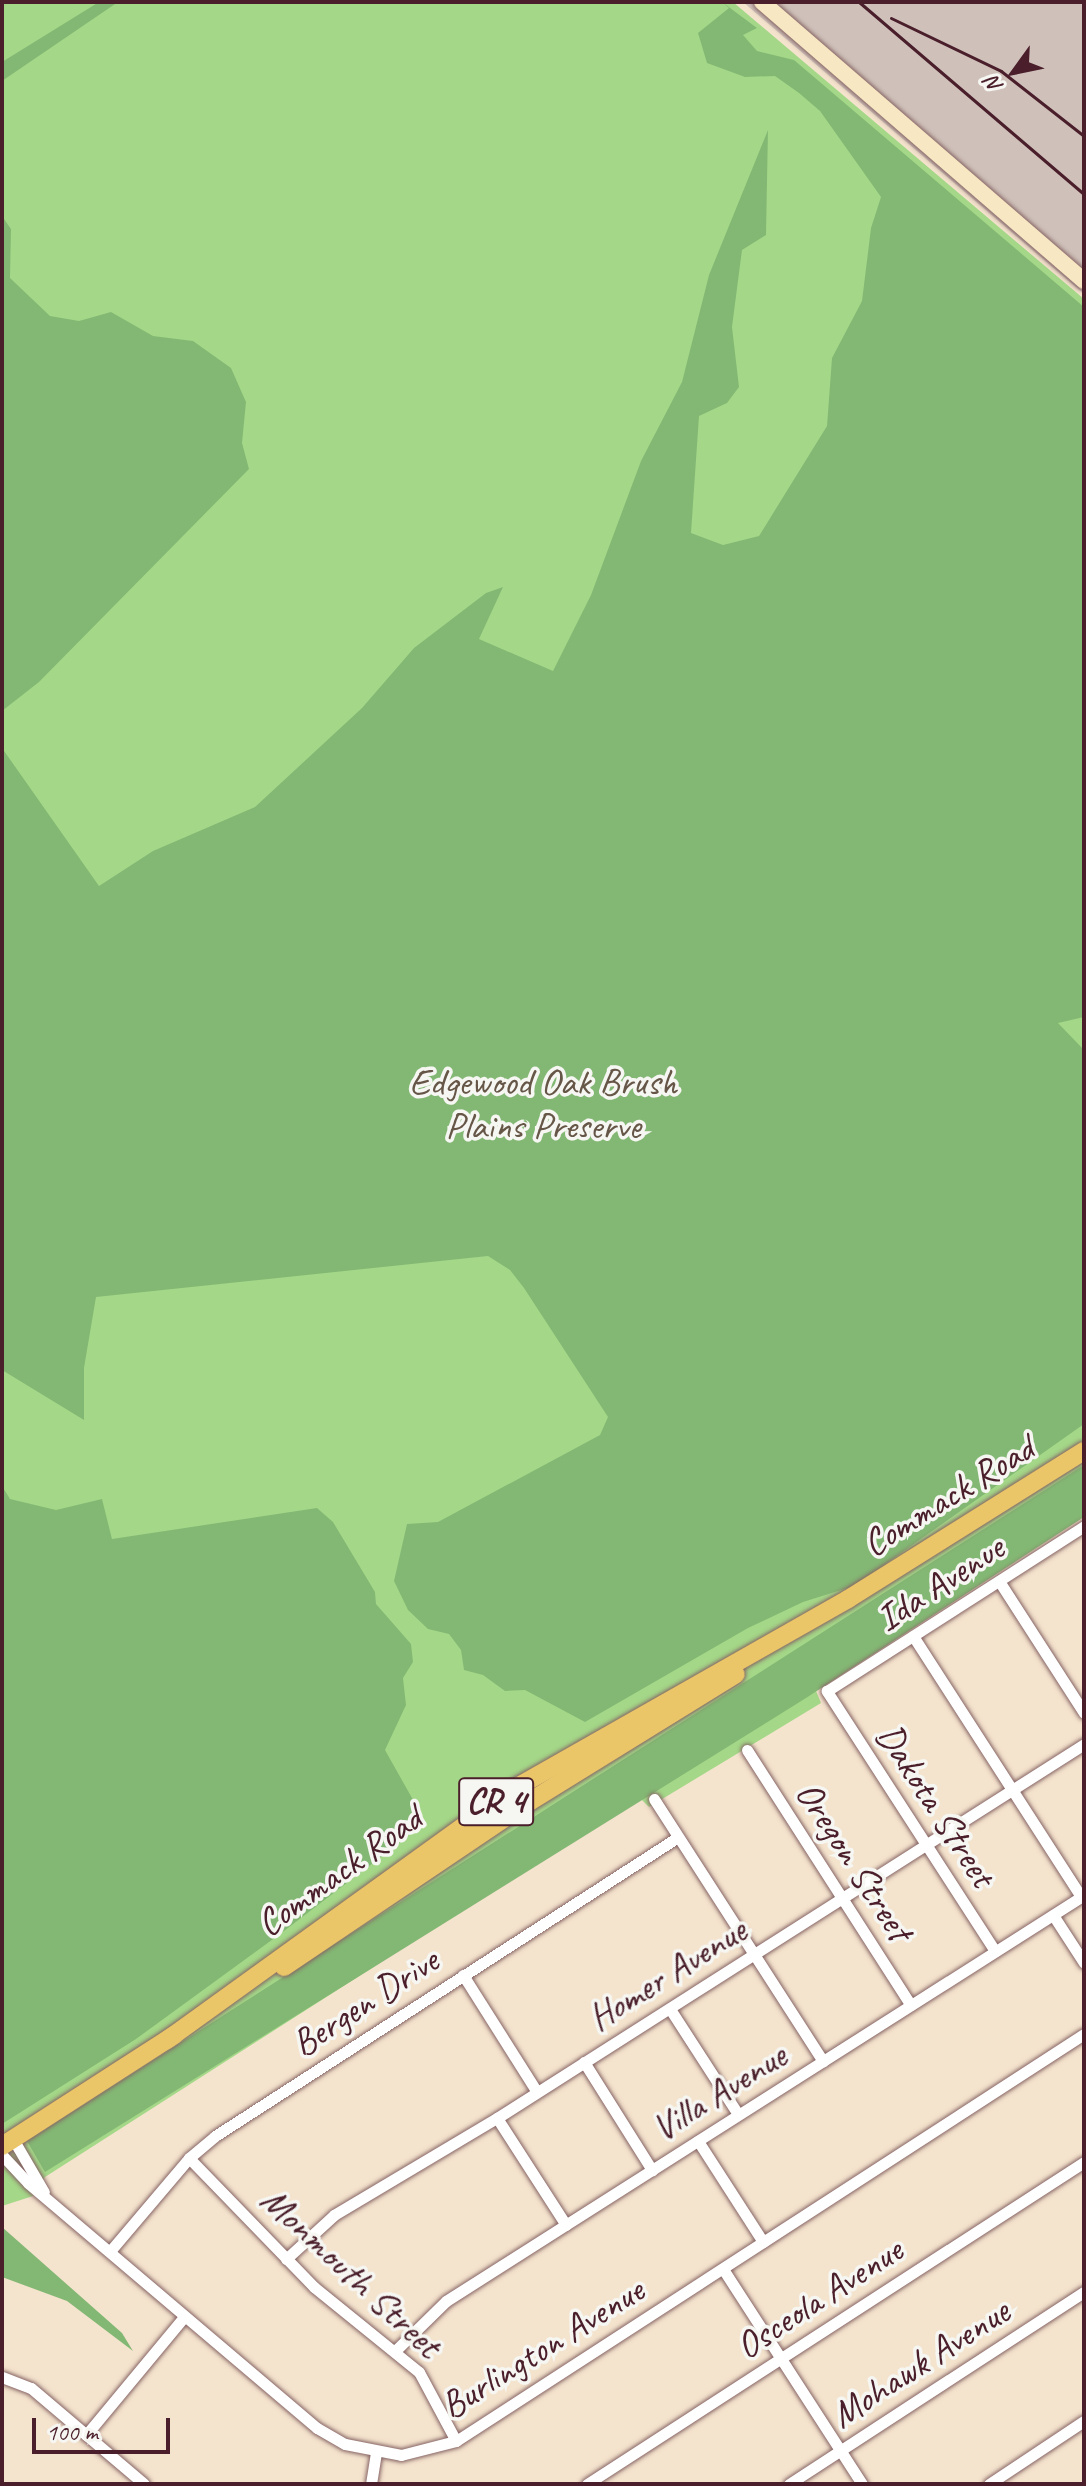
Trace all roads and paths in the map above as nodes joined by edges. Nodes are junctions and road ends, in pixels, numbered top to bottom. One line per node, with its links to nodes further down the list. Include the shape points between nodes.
1 (762, 2): 2 (street)
2 (1084, 281)
3 (1084, 1451): 31 (main road, Commack Road / CR 4)
4 (1084, 1526): 5 (street, Ida Avenue)
5 (999, 1581): 6 (street, Ida Avenue); 8 (street)
6 (913, 1636): 7 (street, Ida Avenue); 11 (street)
7 (827, 1691): 14 (street, Dakota Street)
8 (1084, 1713)
9 (1084, 1744): 11 (street, Homer Avenue)
10 (747, 1750): 16 (street, Oregon Street)
11 (1012, 1790): 14 (street, Homer Avenue); 15 (street)
12 (654, 1799): 13 (street)
13 (678, 1837): 19 (street); 21 (street, Bergen Drive)
14 (927, 1845): 16 (street, Homer Avenue); 18 (street, Dakota Street)
15 (1082, 1896): 17 (street, Villa Avenue)
16 (843, 1898): 19 (street, Homer Avenue); 22 (street, Oregon Street)
17 (1053, 1915): 18 (street, Villa Avenue); 20 (street)
18 (995, 1951): 22 (street, Villa Avenue)
19 (756, 1954): 23 (street, Homer Avenue); 25 (street)
20 (1084, 1963)
21 (463, 1975): 27 (street); 32 (street, Bergen Drive)
22 (911, 2005): 25 (street, Villa Avenue)
23 (670, 2009): 26 (street, Homer Avenue); 28 (street)
24 (1084, 2034): 37 (street, Burlington Avenue)
25 (823, 2061): 28 (street, Villa Avenue)
26 (584, 2062): 27 (street, Homer Avenue); 34 (street)
27 (537, 2092): 29 (street, Homer Avenue)
28 (738, 2114): 30 (street, Villa Avenue)
29 (497, 2118): 36 (street); 39 (street, Homer Avenue, via 334,2215)
30 (698, 2141): 34 (street, Villa Avenue); 37 (street)
31 (6, 2147): 35 (street, Burlington Avenue); 35 (street, Burlington Avenue)
32 (189, 2158): 38 (street, Bergen Drive); 39 (street, Monmouth Street)
33 (1084, 2162): 44 (street, Osceola Avenue)
34 (652, 2170): 36 (street, Villa Avenue)
35 (47, 2196): 38 (street, Burlington Avenue)
36 (566, 2225): 43 (street, Villa Avenue, via 436,2308)
37 (763, 2242): 40 (street, Burlington Avenue)
38 (111, 2250): 42 (street, Burlington Avenue)
39 (286, 2259): 43 (street, Monmouth Street)
40 (723, 2269): 44 (street); 49 (street, Burlington Avenue)
41 (1084, 2292): 50 (street, Mohawk Avenue)
42 (184, 2317): 47 (street); 51 (street, Burlington Avenue, via 317,2428)
43 (396, 2350): 49 (street, Monmouth Street, via 434,2393)
44 (781, 2358): 50 (street); 54 (street, Osceola Avenue)
45 (2, 2377): 47 (street, via 31,2388)
46 (1080, 2424): 48 (street); 57 (street)
47 (86, 2435): 52 (street)
48 (1084, 2438)
49 (456, 2441): 51 (street, Burlington Avenue, via 421,2452)
50 (841, 2451): 55 (street, Mohawk Avenue); 56 (street)
51 (376, 2454): 53 (street)
52 (144, 2484)
53 (371, 2484)
54 (587, 2484)
55 (789, 2484)
56 (862, 2484)
57 (989, 2484)

